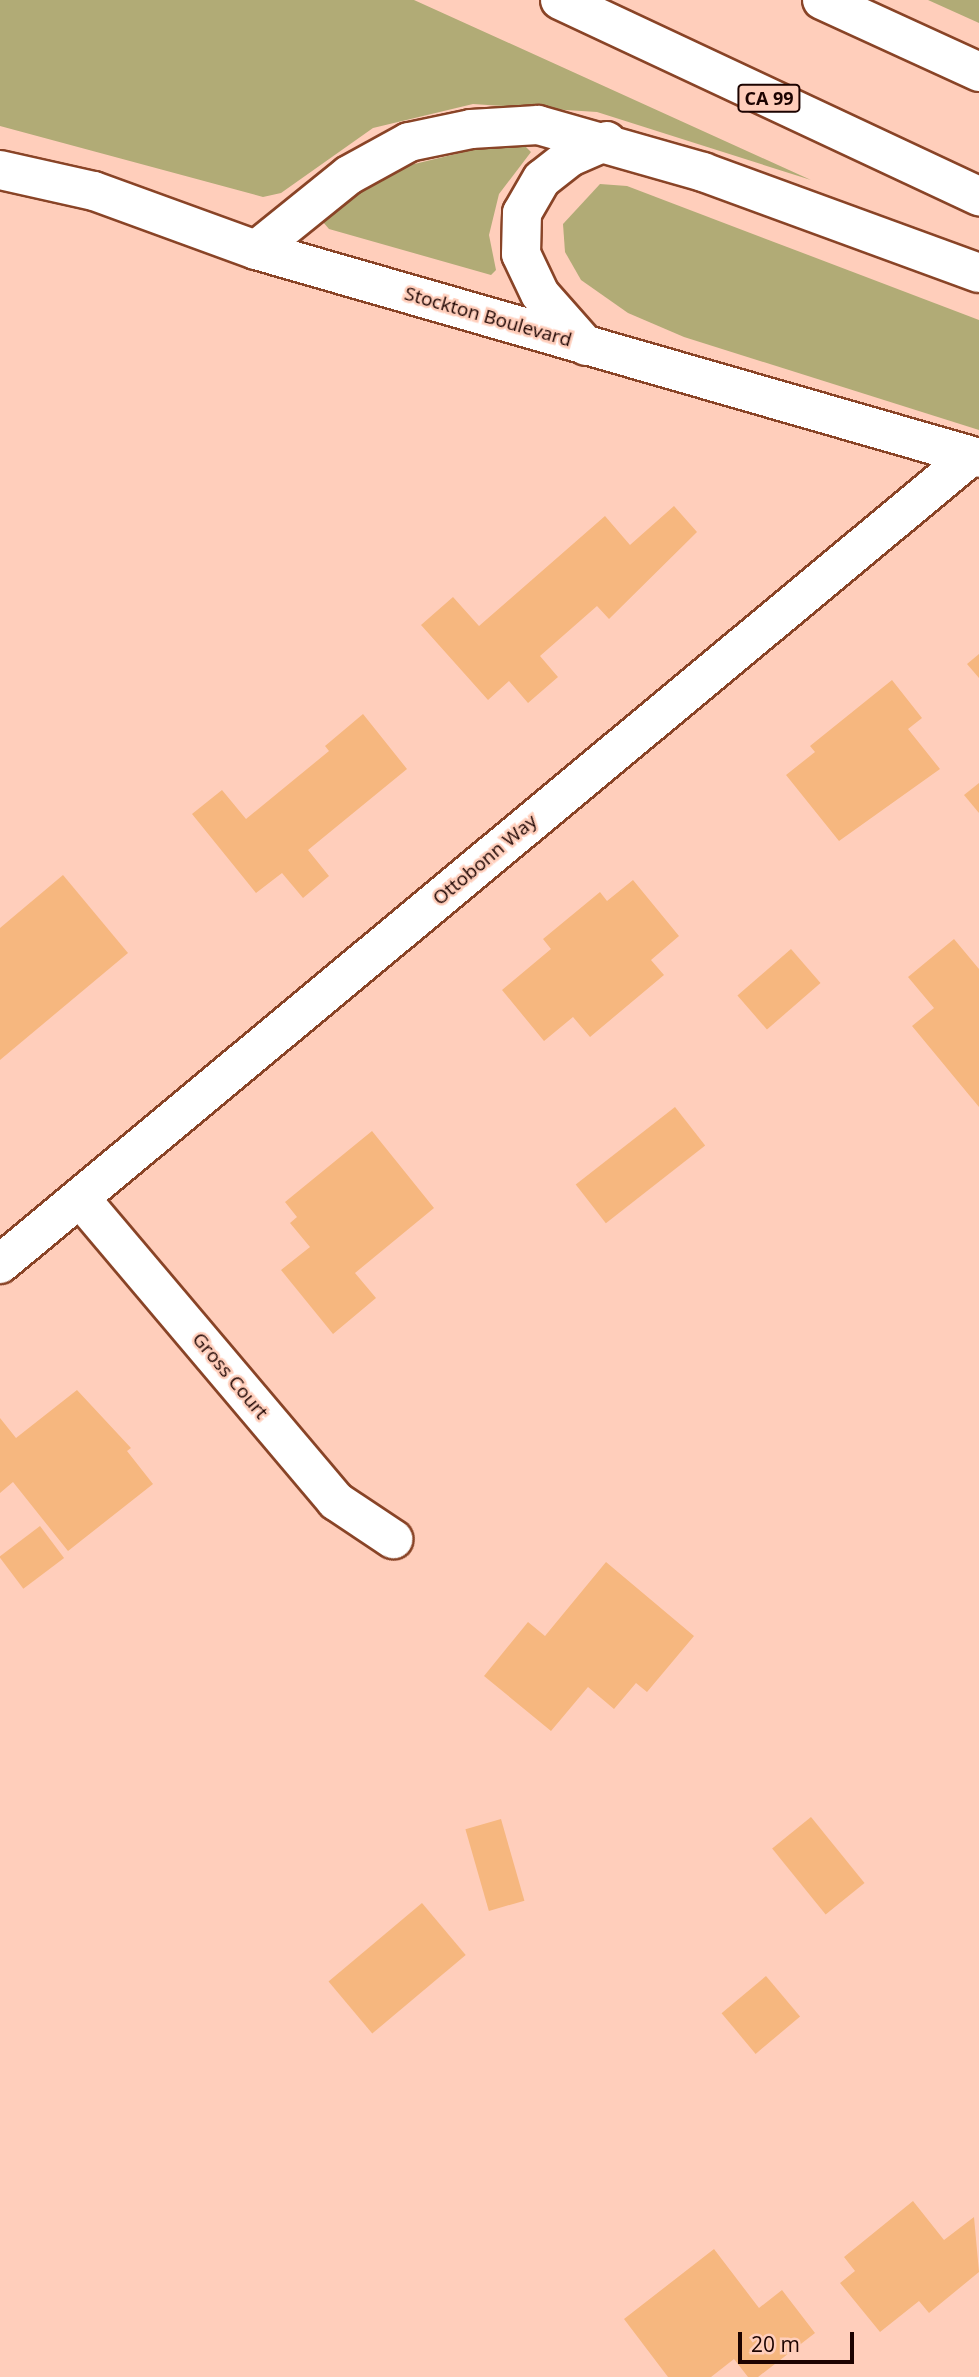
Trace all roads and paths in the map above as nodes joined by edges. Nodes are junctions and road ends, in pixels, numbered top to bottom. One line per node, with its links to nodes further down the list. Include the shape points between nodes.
1 (559, 0): 6 (main road, CA 99)
2 (822, 0): 3 (main road)
3 (979, 72)
4 (607, 141): 7 (main road, via 538,125 471,129 409,142 349,175); 8 (main road); 9 (main road, via 570,157 542,179 522,213 521,254 540,294)
5 (0, 170): 7 (main road, Stockton Boulevard, via 93,191)
6 (979, 196)
7 (256, 250): 9 (main road, Stockton Boulevard)
8 (979, 273)
9 (586, 346): 10 (main road, Stockton Boulevard)
10 (975, 457): 11 (main road, Ottobonn Way)
11 (80, 1198): 12 (main road, Ottobonn Way); 13 (main road, Gross Court, via 336,1501)
12 (0, 1264)
13 (393, 1539)

